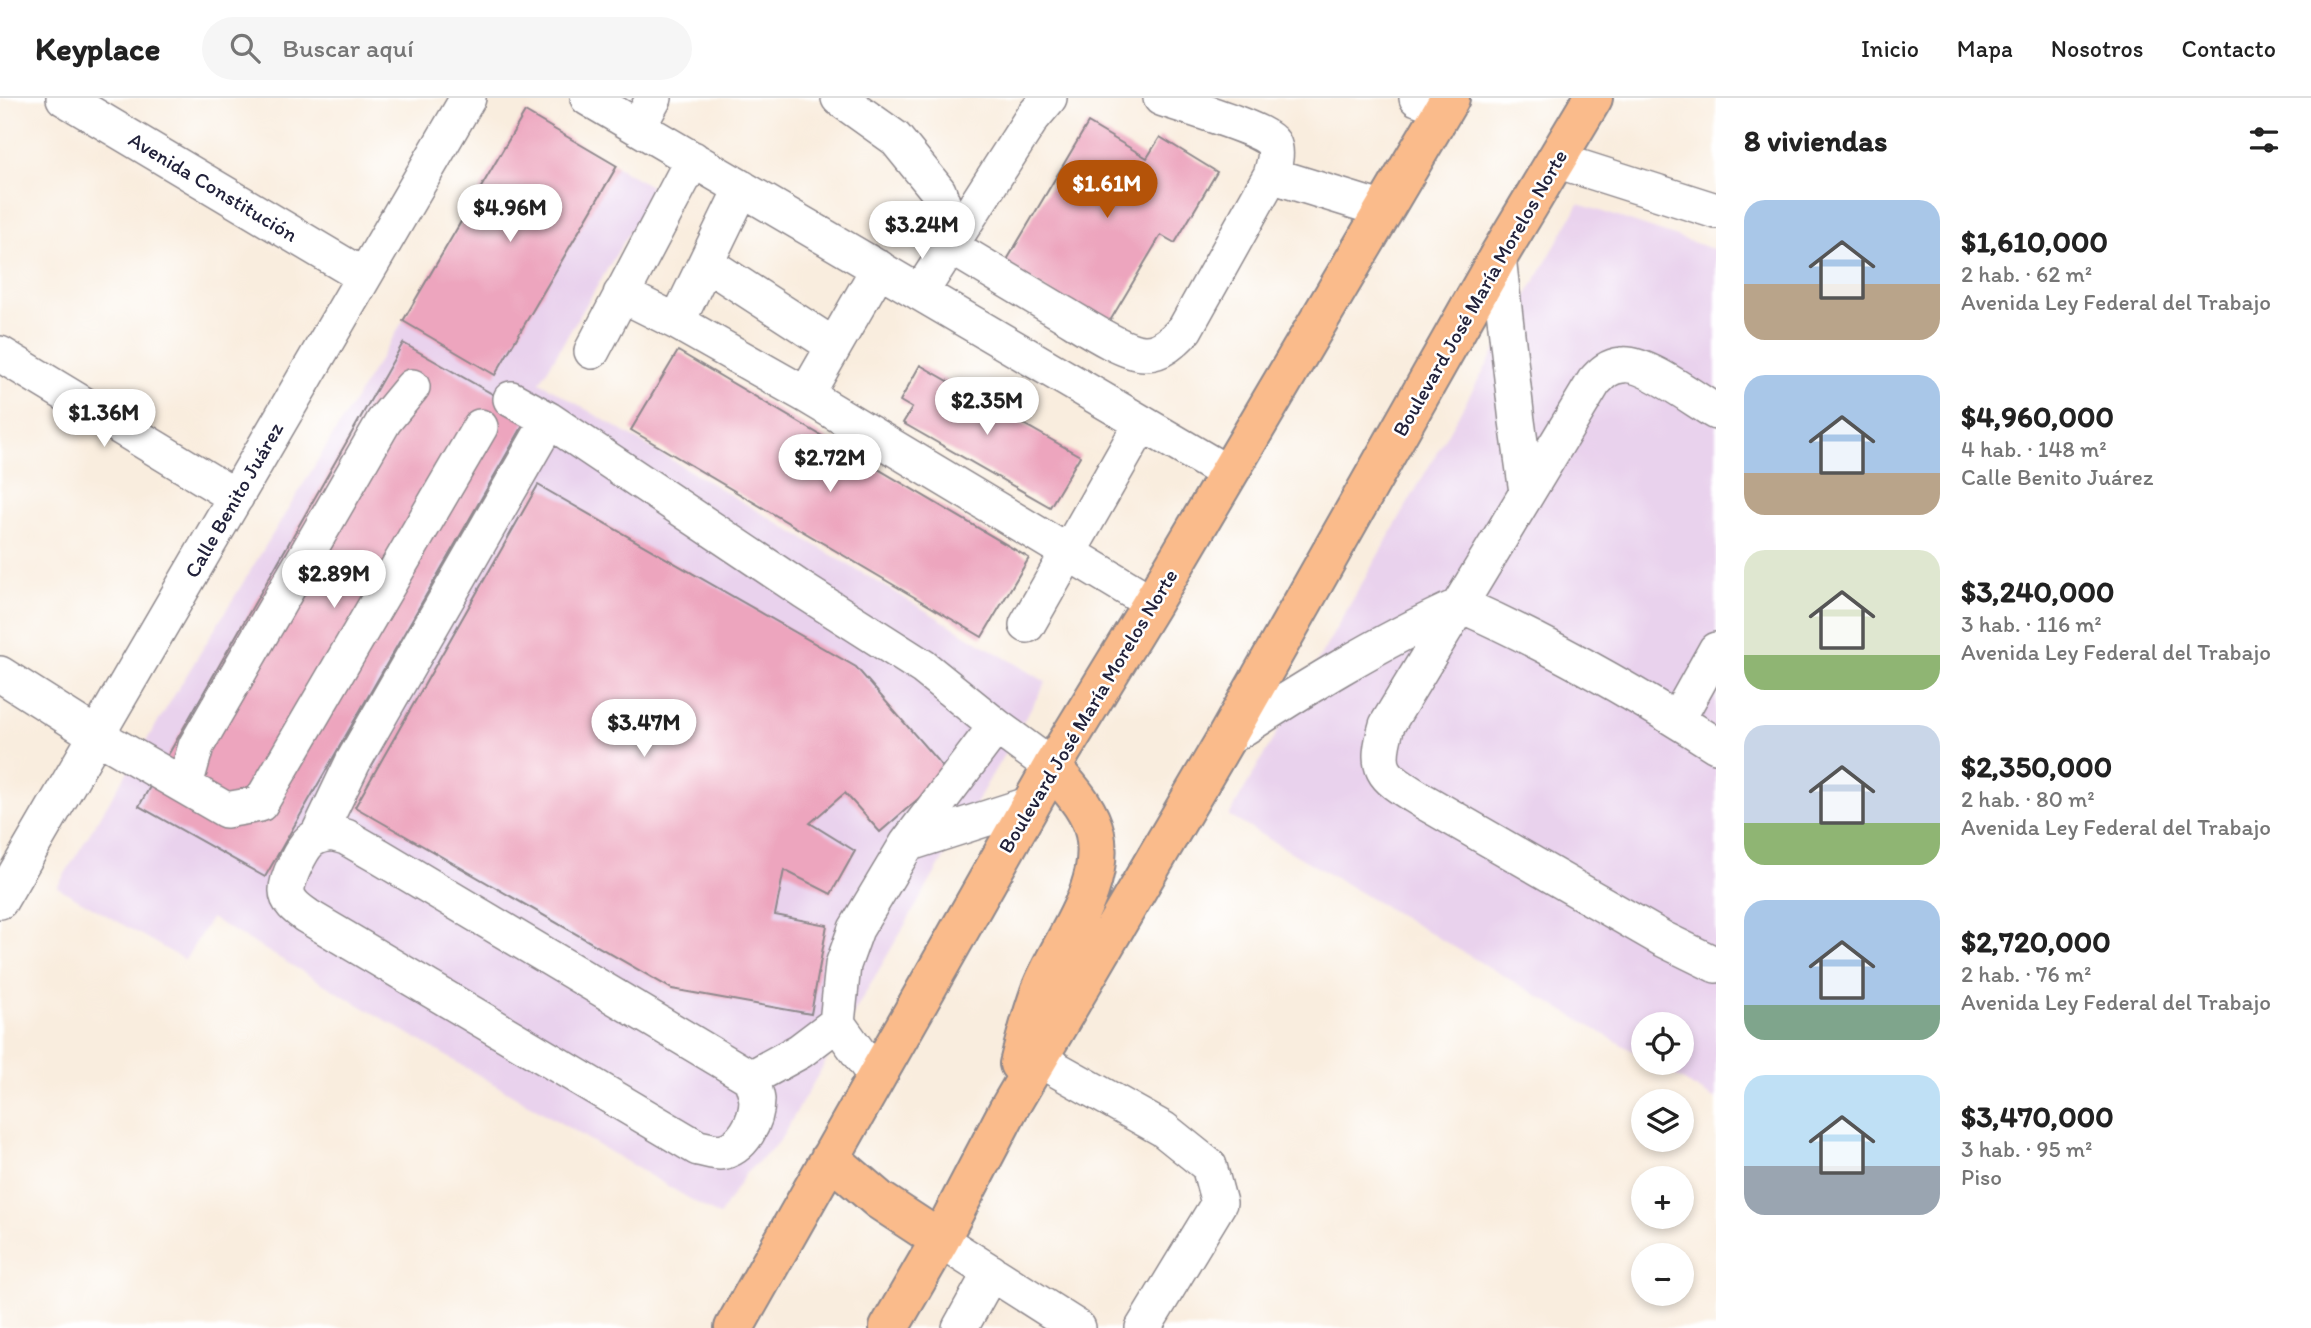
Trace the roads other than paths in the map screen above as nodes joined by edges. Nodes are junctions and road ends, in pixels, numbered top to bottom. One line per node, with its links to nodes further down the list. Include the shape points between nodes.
1 (64, 98): 20 (street, Avenida Constitución)
2 (468, 98): 20 (street, Calle Benito Juárez)
3 (588, 98): 9 (street)
4 (839, 98): 16 (street, via 895,138 938,191 948,219)
5 (1049, 98): 16 (street)
6 (1161, 98): 12 (street, via 1266,136 1276,152)
7 (1593, 98): 11 (main road, Boulevard José María Morelos Norte)
8 (1437, 101): 14 (main road, Boulevard José María Morelos Norte)
9 (646, 112): 10 (street)
10 (693, 159): 13 (street); 22 (street)
11 (1556, 160): 15 (street); 17 (main road, Boulevard José María Morelos Norte)
12 (1271, 175): 14 (street); 16 (street, via 1185,329 1161,349 1146,354 1098,334)
13 (742, 188): 18 (street); 19 (street)
14 (1384, 210): 34 (main road, Boulevard José María Morelos Norte)
15 (1716, 211)
16 (950, 246): 21 (street)
17 (1498, 257): 35 (street); 46 (main road, Boulevard José María Morelos Norte)
18 (706, 263): 23 (street); 24 (street)
19 (879, 268): 21 (street); 24 (street)
20 (363, 276): 36 (street, Calle Benito Juárez)
21 (920, 293): 32 (street)
22 (621, 294): 23 (street); 25 (street)
23 (677, 322): 28 (street)
24 (834, 346): 28 (street)
25 (592, 351)
26 (0, 354): 36 (street)
27 (412, 387): 49 (street, via 384,421 196,746)
28 (806, 395): 37 (street)
29 (511, 399): 31 (street)
30 (1716, 412): 35 (street, via 1644,369 1624,364 1606,370 1594,382)
31 (548, 420): 44 (street, via 923,667); 51 (street, via 353,762)
32 (1142, 423): 34 (street); 37 (street)
33 (480, 427): 49 (street, via 260,804 226,810)
34 (1227, 473): 38 (main road, Boulevard José María Morelos Norte)
35 (1527, 492): 39 (street)
36 (236, 497): 45 (street, Calle Benito Juárez)
37 (1070, 554): 38 (street); 40 (street)
38 (1152, 604): 48 (main road, Boulevard José María Morelos Norte)
39 (1461, 605): 43 (street, via 1553,650); 46 (street, via 1387,642); 54 (street, via 1387,725 1380,767 1401,788 1477,834)
40 (1027, 625)
41 (1716, 650): 43 (street)
42 (0, 674): 45 (street)
43 (1677, 720): 47 (street)
44 (996, 726): 48 (street); 52 (street)
45 (96, 735): 49 (street); 53 (street, Calle Benito Juárez)
46 (1225, 740): 56 (main road, Boulevard José María Morelos Norte)
47 (1716, 745)
48 (1052, 767): 50 (main road, Boulevard José María Morelos Norte); 59 (main road, via 1082,803 1098,855 1092,881 1040,992)
49 (185, 785)
50 (1031, 804): 52 (street); 57 (main road, Boulevard José María Morelos Norte)
51 (318, 835): 58 (street, via 346,837); 58 (street, via 308,842 293,868 286,891 307,916 698,1148 719,1152 736,1147 756,1111)
52 (907, 844): 55 (street, via 856,929 843,965)
53 (0, 901)
54 (1716, 965)
55 (837, 1023): 57 (street); 58 (street, via 800,1051)
56 (1038, 1059): 59 (main road, Boulevard José María Morelos Norte); 67 (street, via 1163,1129 1209,1166 1219,1203)
57 (876, 1077): 60 (main road, Boulevard José María Morelos Norte)
58 (751, 1078)
59 (1008, 1110): 61 (main road, Boulevard José María Morelos Norte)
60 (830, 1158): 61 (main road, via 879,1200); 63 (main road, Boulevard José María Morelos Norte)
61 (940, 1240): 62 (street); 64 (main road, Boulevard José María Morelos Norte)
62 (991, 1272): 65 (street); 66 (street)
63 (734, 1328)
64 (889, 1328)
65 (960, 1328)
66 (1078, 1328)
67 (1143, 1328)

